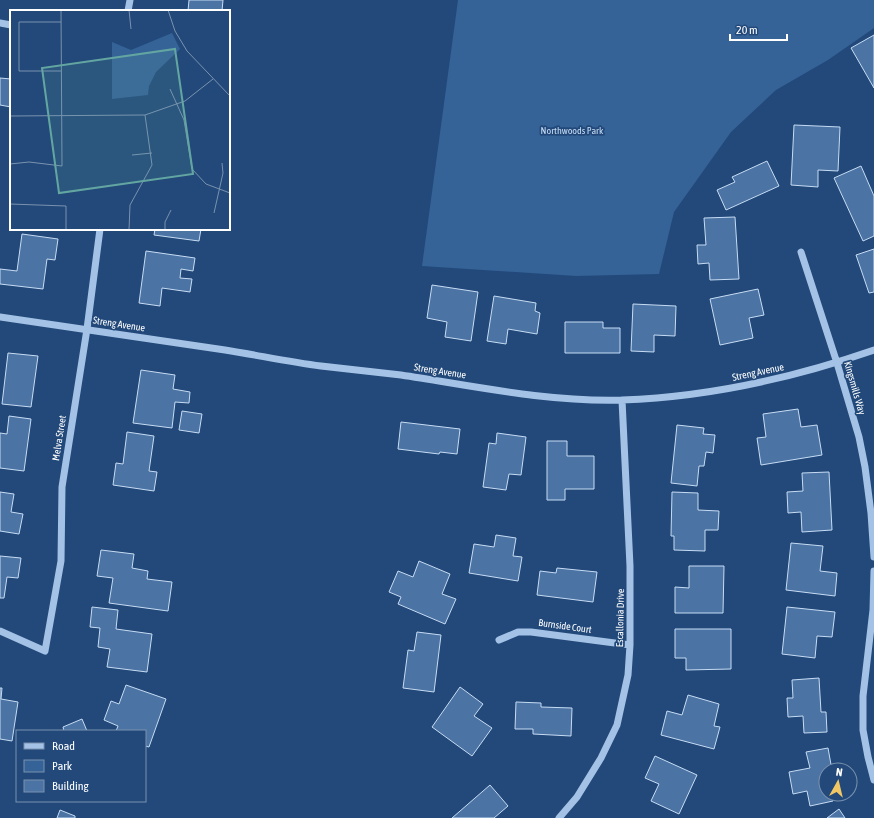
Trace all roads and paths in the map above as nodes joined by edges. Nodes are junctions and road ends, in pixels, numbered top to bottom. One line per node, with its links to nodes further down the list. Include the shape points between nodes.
1 (130, 0): 2 (street)
2 (128, 10)
3 (0, 23): 4 (street)
4 (10, 25)
5 (100, 230): 8 (street, Melva Street)
6 (801, 252): 10 (street, Kingsmills Way)
7 (0, 317): 8 (street, Streng Avenue)
8 (87, 329): 11 (street, Streng Avenue, via 320,366 400,375 520,394); 14 (street, Melva Street, via 62,487 61,561 45,651)
9 (874, 350): 10 (street, Streng Avenue)
10 (837, 363): 11 (street, Streng Avenue, via 785,377 732,387 682,395); 12 (street, Kingsmills Way, via 859,437 865,467)
11 (622, 400): 16 (street, Escallonia Drive, via 630,566)
12 (874, 557)
13 (874, 571): 17 (street, via 873,610 863,696 863,730)
14 (0, 631)
15 (500, 640): 16 (street, Burnside Court, via 518,632 531,632)
16 (630, 645): 18 (street, Escallonia Drive, via 628,675 617,725 578,798)
17 (874, 780)
18 (559, 818)

